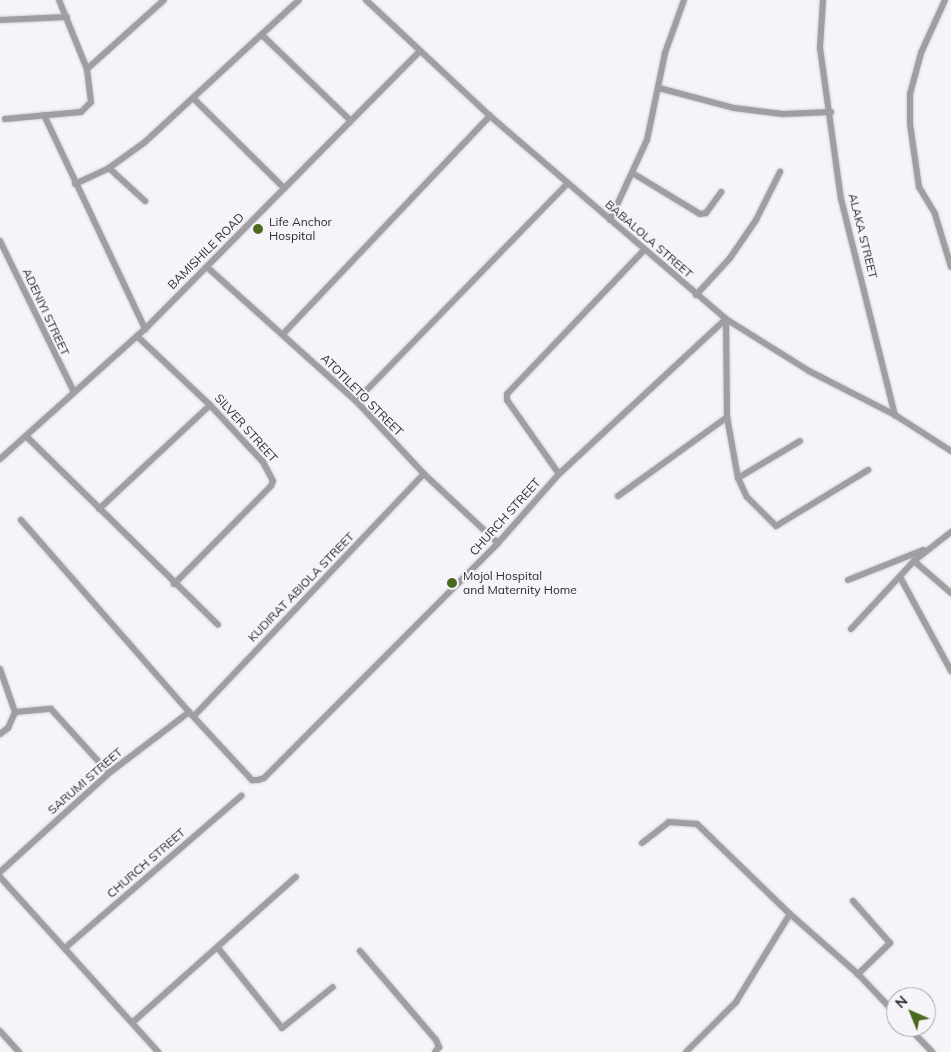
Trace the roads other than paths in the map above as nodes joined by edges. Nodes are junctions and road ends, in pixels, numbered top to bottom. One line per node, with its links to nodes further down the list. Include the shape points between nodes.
1 (59, 0): 8 (street)
2 (164, 0): 12 (street)
3 (299, 0): 10 (street)
4 (366, 0): 11 (street, BABALOLA STREET)
5 (684, 0): 13 (street, via 666,53)
6 (823, 0): 15 (street, ALAKA STREET, via 820,48)
7 (945, 0): 32 (street, via 922,53 910,94 910,124 919,187 935,214)
8 (67, 17): 9 (street); 12 (street)
9 (0, 20)
10 (262, 35): 14 (street); 19 (street)
11 (420, 51): 17 (street, BABALOLA STREET); 19 (street, BAMISHILE ROAD)
12 (87, 69): 16 (street, via 92,96 88,106 81,112)
13 (659, 88): 15 (street, via 734,108 783,114); 22 (street, via 647,140)
14 (194, 99): 20 (street, via 145,142); 25 (street)
15 (831, 112): 41 (street, ALAKA STREET, via 841,199)
16 (44, 115): 18 (street); 23 (street)
17 (490, 116): 24 (street, BABALOLA STREET); 36 (street)
18 (5, 119)
19 (349, 119): 25 (street, BAMISHILE ROAD)
20 (109, 168): 23 (street); 27 (street)
21 (780, 172): 33 (street, via 756,220 730,258)
22 (634, 174): 26 (street, via 700,214 706,213); 28 (street)
23 (75, 184): 35 (street)
24 (567, 184): 28 (street, BABALOLA STREET); 39 (street)
25 (284, 188): 31 (street, BAMISHILE ROAD)
26 (722, 192)
27 (145, 201)
28 (610, 220): 30 (street, BABALOLA STREET)
29 (0, 241): 38 (street, ADENIYI STREET)
30 (644, 250): 33 (street, BABALOLA STREET); 49 (street, via 507,394 507,400)
31 (207, 267): 35 (street, BAMISHILE ROAD); 36 (street, ATOTILETO STREET)
32 (951, 267)
33 (696, 294): 34 (street, BABALOLA STREET)
34 (726, 319): 41 (street, BABALOLA STREET, via 809,371); 42 (street); 49 (street, CHURCH STREET)
35 (145, 329): 37 (street, BAMISHILE ROAD)
36 (283, 334): 39 (street, ATOTILETO STREET)
37 (137, 336): 38 (street, BAMISHILE ROAD); 40 (street, SILVER STREET)
38 (74, 392): 43 (street, BAMISHILE ROAD)
39 (356, 401): 48 (street, ATOTILETO STREET)
40 (210, 405): 52 (street); 60 (street, SILVER STREET, via 263,462 272,480 271,486)
41 (895, 415): 45 (street, BABALOLA STREET)
42 (727, 417): 50 (street); 51 (street)
43 (26, 436): 46 (street, BAMISHILE ROAD); 52 (street)
44 (800, 441): 50 (street)
45 (951, 451)
46 (0, 459)
47 (868, 470): 50 (street, via 776,526 747,497)
48 (424, 474): 55 (street, ATOTILETO STREET); 67 (street, KUDIRAT ABIOLA STREET)
49 (559, 474): 55 (street, CHURCH STREET)
50 (738, 478)
51 (618, 496)
52 (99, 509): 60 (street)
53 (21, 520): 67 (street)
54 (951, 532): 56 (street)
55 (498, 543): 67 (street, CHURCH STREET, via 264,778 252,780)
56 (928, 548): 57 (street); 59 (street)
57 (914, 561): 58 (street); 61 (street)
58 (900, 577): 63 (street); 65 (street)
59 (848, 580)
60 (174, 584): 62 (street)
61 (951, 593)
62 (218, 625)
63 (851, 629)
64 (0, 669): 66 (street)
65 (951, 671)
66 (15, 712): 68 (street, via 8,728); 69 (street, via 51,709)
67 (191, 714): 69 (street, SARUMI STREET)
68 (0, 734)
69 (109, 773): 72 (street, SARUMI STREET)
70 (241, 796): 77 (street, CHURCH STREET)
71 (642, 843): 76 (street, via 669,822 697,824)
72 (0, 872)
73 (0, 877): 77 (street)
74 (296, 877): 78 (street)
75 (853, 901): 80 (street, via 890,943)
76 (790, 914): 80 (street); 89 (street, via 736,1002)
77 (65, 948): 83 (street)
78 (218, 948): 81 (street, via 282,1028); 83 (street)
79 (360, 951): 88 (street, via 436,1040 439,1047)
80 (858, 974): 82 (street)
81 (333, 986)
82 (886, 1003)
83 (132, 1022): 87 (street)
84 (0, 1031): 86 (street)
85 (918, 1037): 90 (street)
86 (19, 1052)
87 (158, 1052)
88 (436, 1052)
89 (686, 1052)
90 (932, 1052)

